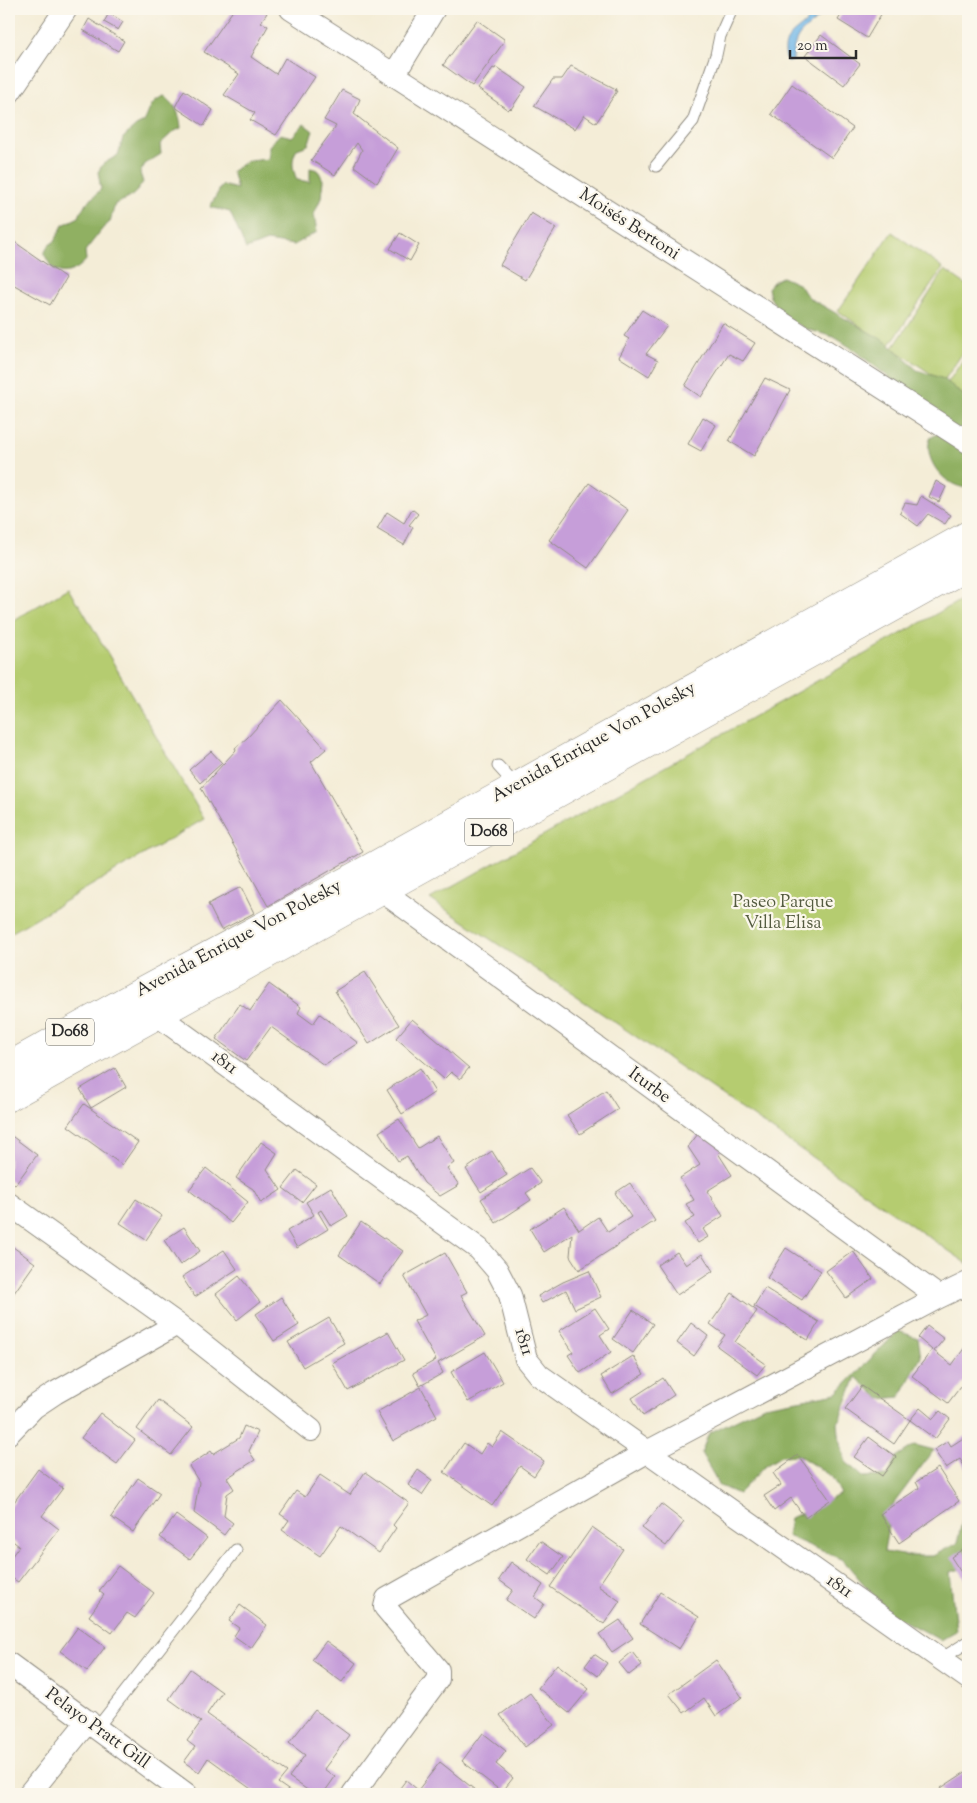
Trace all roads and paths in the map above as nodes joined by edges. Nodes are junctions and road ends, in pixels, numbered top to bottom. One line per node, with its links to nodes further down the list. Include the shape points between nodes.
1 (66, 9): 6 (street)
2 (291, 9): 5 (street, Moisés Bertoni)
3 (434, 9): 5 (street)
4 (732, 9): 7 (lane, via 693,121)
5 (394, 75): 8 (street, Moisés Bertoni)
6 (9, 93)
7 (656, 166)
8 (968, 442)
9 (968, 535): 12 (main road, Avenida Enrique Von Polesky / D068)
10 (968, 566): 12 (main road, Avenida Enrique Von Polesky / D068)
11 (498, 766): 12 (lane)
12 (523, 798): 13 (main road, Avenida Enrique Von Polesky / D068); 14 (main road, Avenida Enrique Von Polesky / D068)
13 (359, 874): 14 (street, Iturbe); 15 (main road, Avenida Enrique Von Polesky / D068)
14 (382, 891): 16 (main road, Avenida Enrique Von Polesky / D068); 21 (street, Iturbe)
15 (132, 997): 16 (street, 1811); 17 (main road, Avenida Enrique Von Polesky / D068)
16 (156, 1014): 18 (main road, Avenida Enrique Von Polesky / D068); 25 (street, 1811, via 479,1250 497,1270 510,1295 526,1359 539,1375)
17 (9, 1066)
18 (9, 1097)
19 (9, 1204): 22 (street)
20 (968, 1284): 21 (street)
21 (939, 1296): 25 (street)
22 (177, 1324): 23 (street); 24 (street, via 55,1393 34,1407)
23 (311, 1430)
24 (9, 1433)
25 (647, 1452): 28 (street, 1811); 34 (street, via 386,1599 385,1607 438,1670 438,1679)
26 (236, 1550): 31 (lane)
27 (968, 1642): 28 (lane)
28 (941, 1659): 30 (street, 1811)
29 (9, 1664): 31 (street, Pelayo Pratt Gill)
30 (968, 1678)
31 (92, 1724): 32 (street); 33 (street, Pelayo Pratt Gill)
32 (29, 1794)
33 (186, 1794)
34 (353, 1794)

